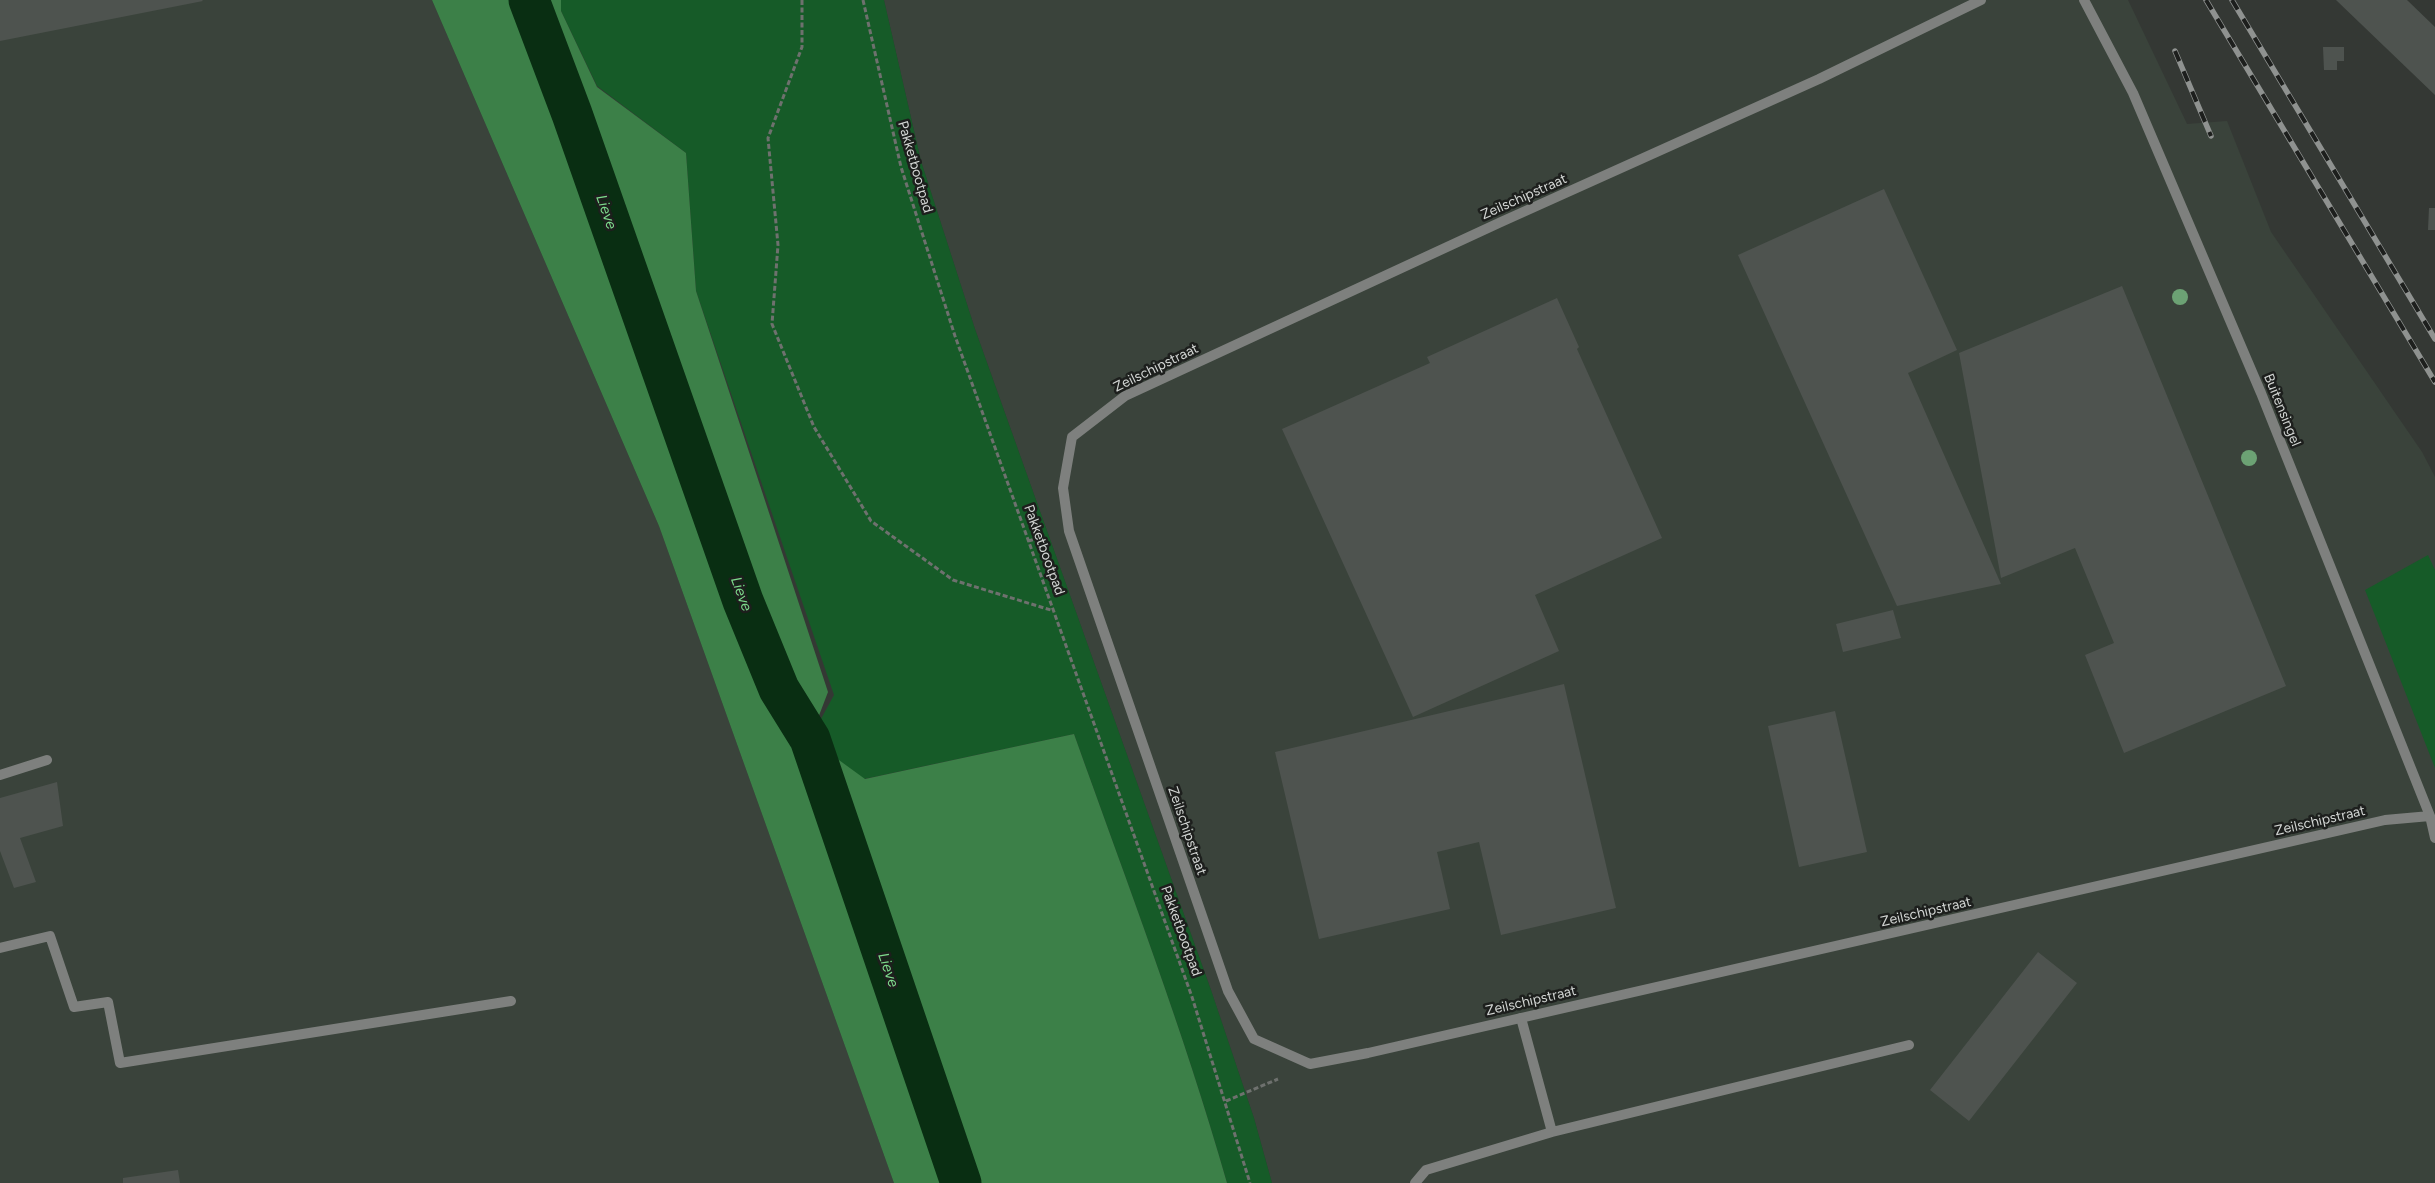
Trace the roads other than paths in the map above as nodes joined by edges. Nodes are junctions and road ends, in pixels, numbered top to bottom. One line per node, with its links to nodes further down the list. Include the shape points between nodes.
1 (1981, 0): 9 (street, Zeilschipstraat, via 1819,79 1125,396 1072,437 1063,488 1069,532 1228,990 1254,1039 1310,1064 1368,1054)
2 (2084, 0): 5 (street, Buitensingel, via 2133,94 2261,393)
3 (47, 760): 4 (street)
4 (0, 775)
5 (2430, 816): 6 (street, Buitensingel); 9 (street, Zeilschipstraat, via 2385,820)
6 (2435, 838)
7 (0, 948): 8 (street, via 50,936 74,1007 108,1002 120,1063)
8 (511, 1002)
9 (1521, 1018): 11 (street)
10 (1909, 1045): 11 (street)
11 (1552, 1132): 12 (street, via 1426,1170)
12 (1415, 1183)

